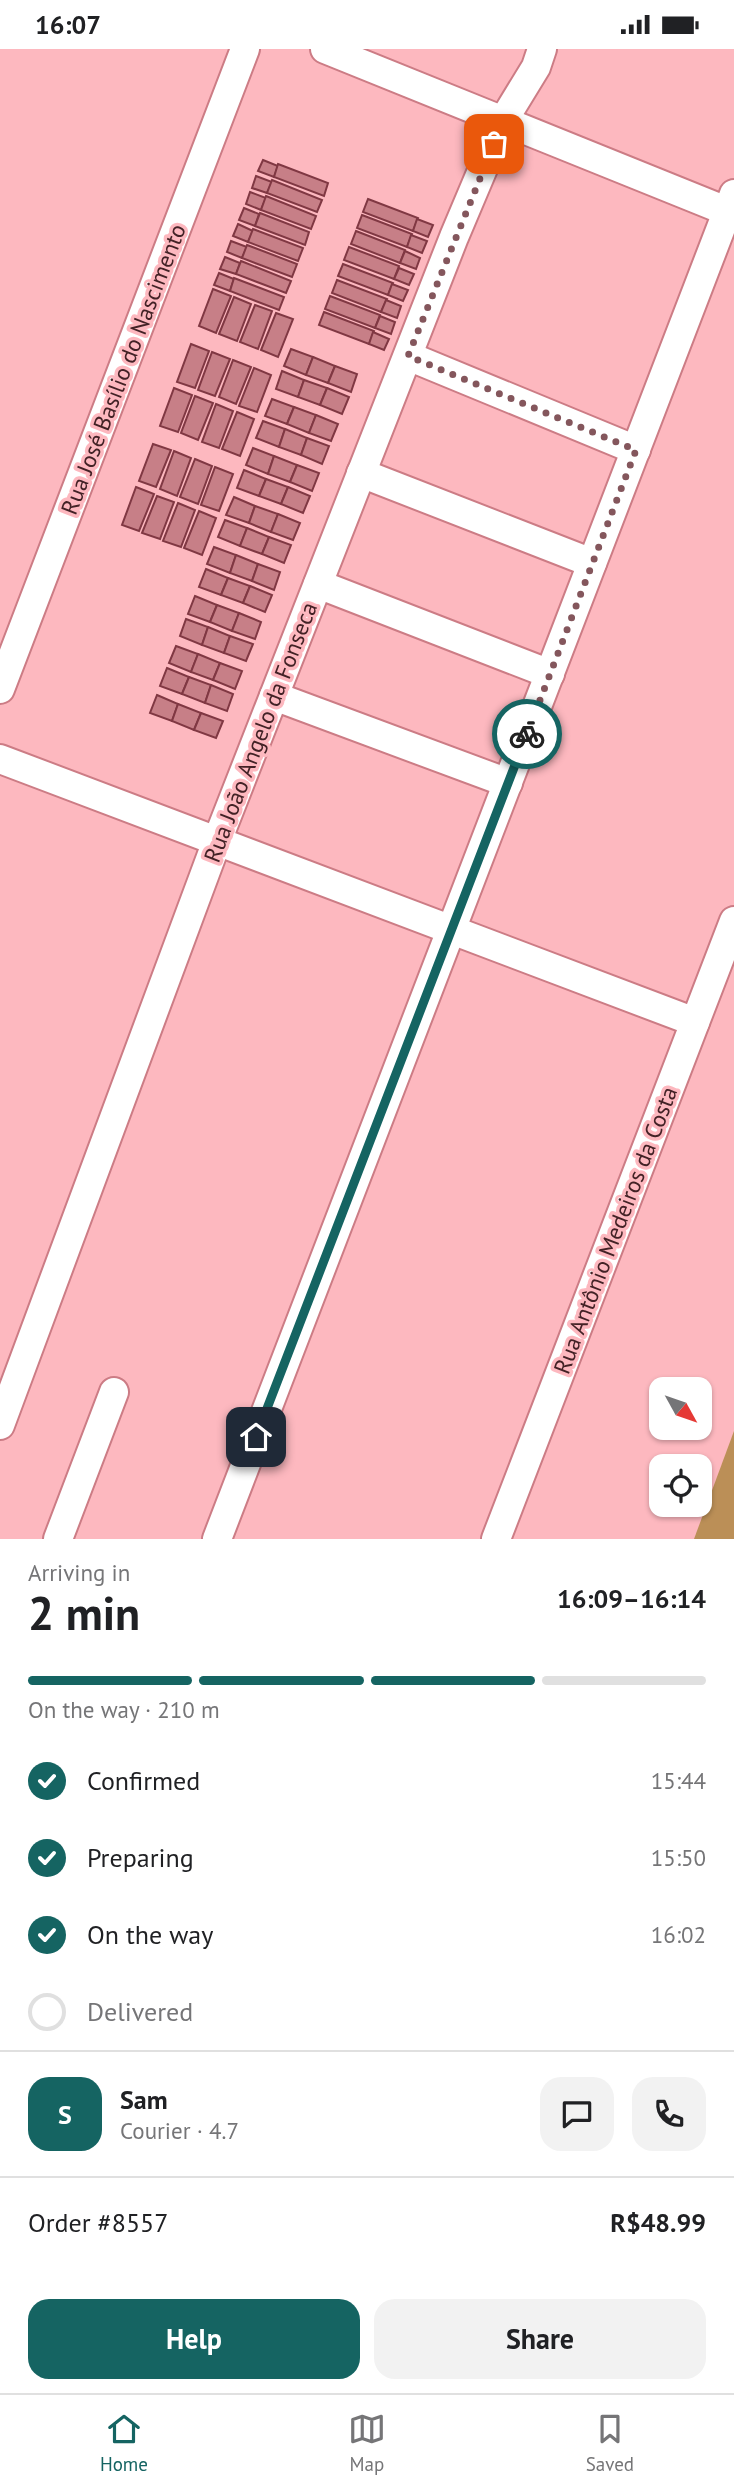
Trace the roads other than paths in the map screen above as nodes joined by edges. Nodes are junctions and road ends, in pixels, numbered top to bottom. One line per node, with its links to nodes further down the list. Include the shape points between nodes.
1 (246, 49): 12 (street, Rua José Basílio do Nascimento)
2 (325, 49): 4 (street)
3 (542, 49): 4 (street, Rua João Angelo da Fonseca)
4 (503, 121): 5 (street); 6 (street, Rua João Angelo da Fonseca)
5 (732, 206): 7 (street)
6 (408, 356): 7 (street); 8 (street, Rua João Angelo da Fonseca)
7 (636, 450): 9 (street)
8 (361, 473): 9 (street); 10 (street, Rua João Angelo da Fonseca)
9 (592, 563): 11 (street)
10 (330, 589): 11 (street); 13 (street, Rua João Angelo da Fonseca)
11 (550, 674): 15 (street)
12 (0, 689)
13 (274, 697): 15 (street); 16 (street, Rua João Angelo da Fonseca)
14 (0, 759): 16 (street)
15 (508, 783): 18 (street)
16 (217, 841): 18 (street); 21 (street, Rua João Angelo da Fonseca)
17 (734, 921): 19 (street, Rua Antônio Medeiros da Costa)
18 (452, 930): 19 (street); 23 (street)
19 (695, 1022): 24 (street, Rua Antônio Medeiros da Costa)
20 (114, 1392): 22 (street)
21 (0, 1425)
22 (58, 1539)
23 (217, 1539)
24 (496, 1539)

